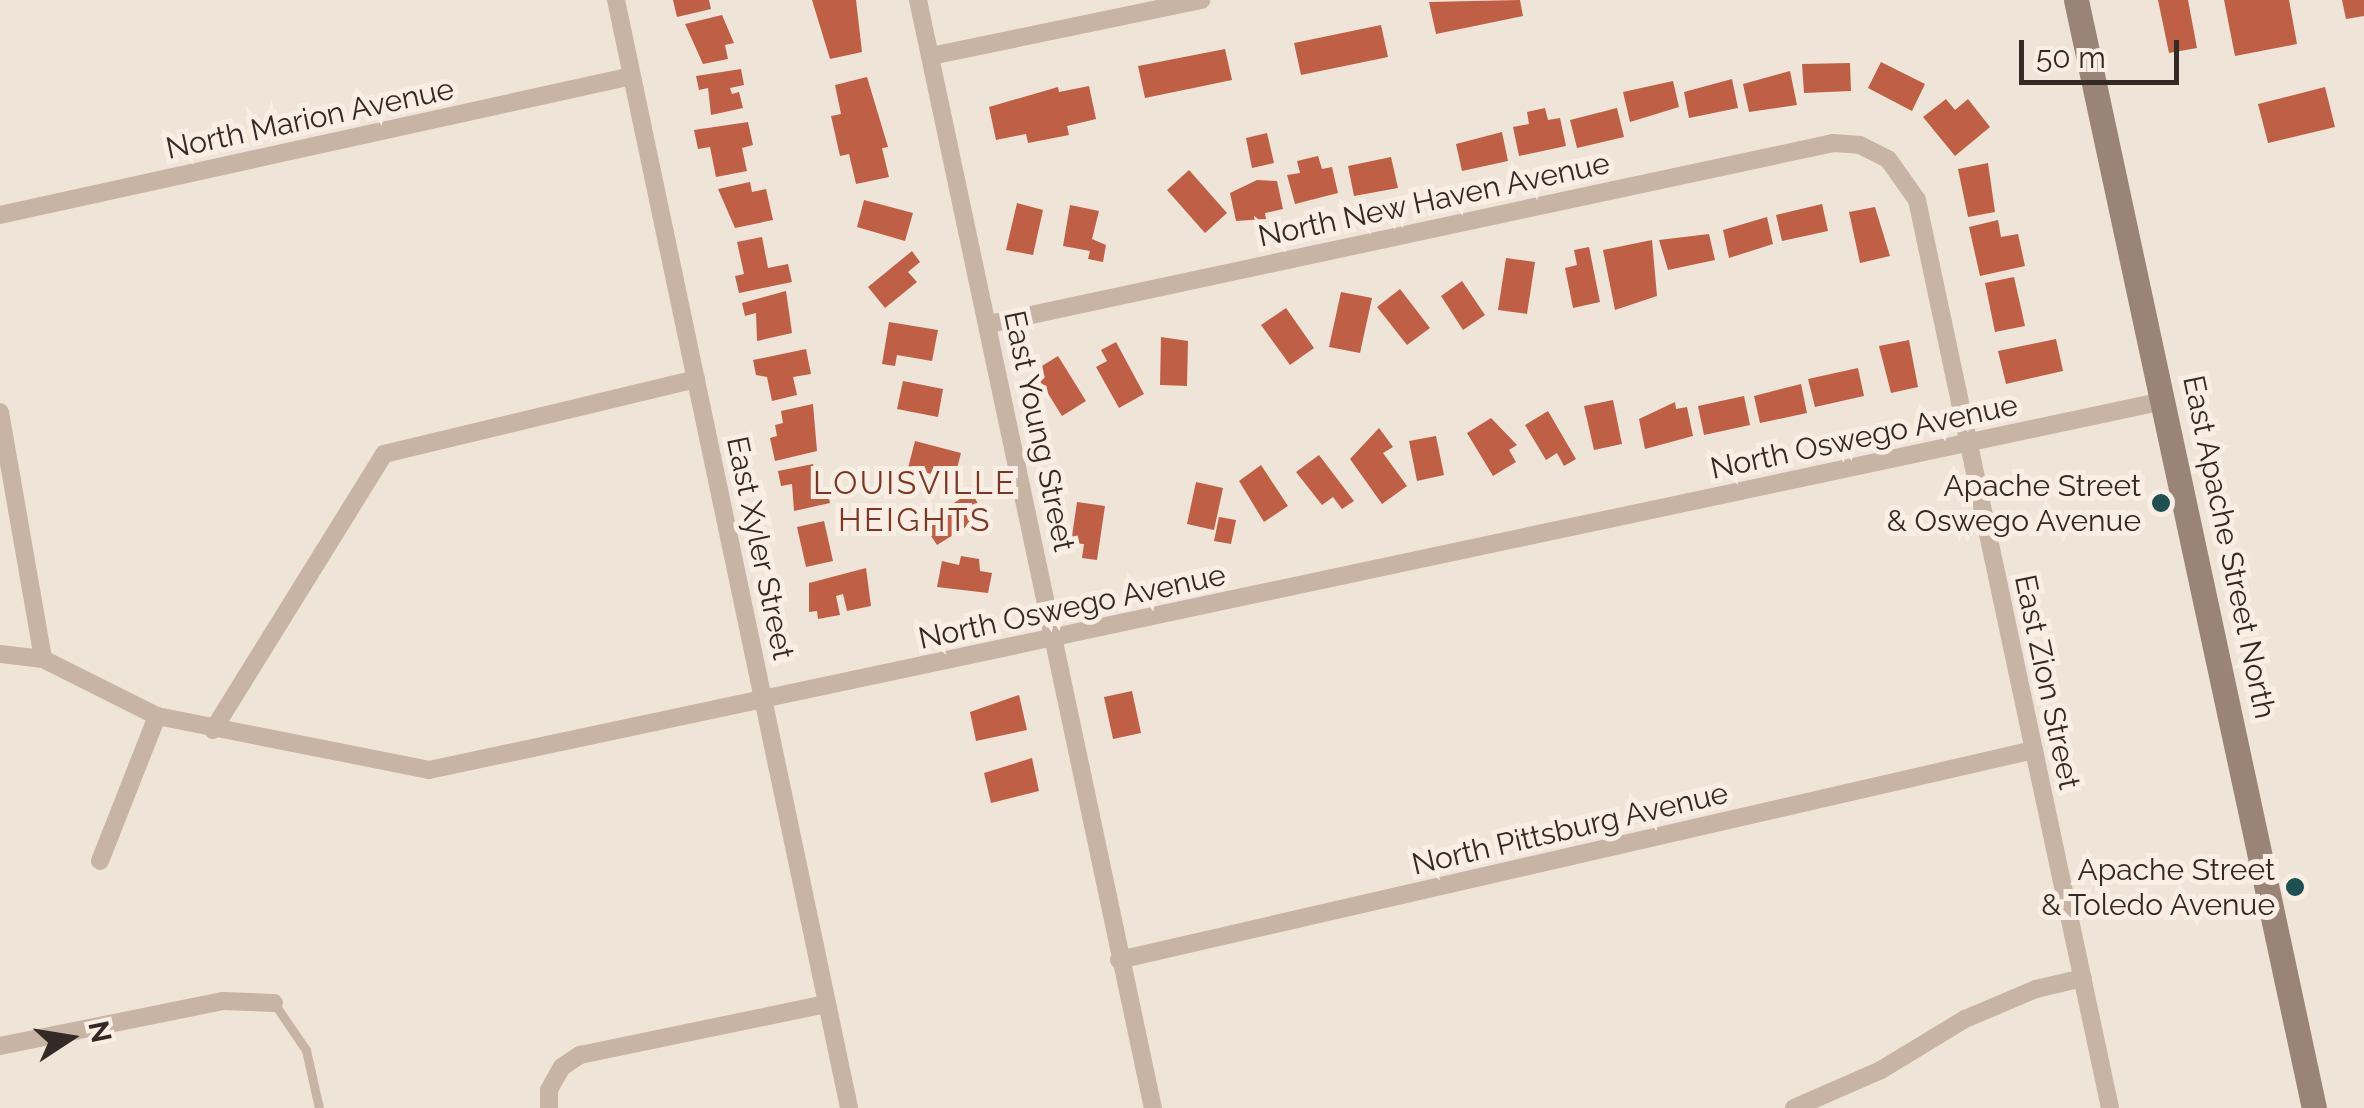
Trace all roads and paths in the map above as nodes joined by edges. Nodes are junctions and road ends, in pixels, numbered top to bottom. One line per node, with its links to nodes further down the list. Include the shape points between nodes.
1 (616, 0): 6 (street, East Xyler Street)
2 (918, 0): 5 (street, East Young Street)
3 (1201, 0): 5 (street)
4 (2076, 0): 11 (main road, East Apache Street North)
5 (931, 56): 9 (street, East Young Street)
6 (632, 76): 8 (street, North Marion Avenue); 10 (street, East Xyler Street)
7 (1888, 159): 9 (street, North New Haven Avenue, via 1860,145 1833,142); 13 (street, East Zion Street, via 1917,200)
8 (0, 215)
9 (990, 324): 14 (street, East Young Street)
10 (696, 379): 17 (street, East Xyler Street); 19 (street, via 384,454)
11 (2164, 401): 13 (street, North Oswego Avenue); 33 (main road, East Apache Street North)
12 (0, 412): 16 (street)
13 (1967, 442): 14 (street, North Oswego Avenue); 20 (street, East Zion Street)
14 (1054, 640): 17 (street, North Oswego Avenue); 22 (street, East Young Street)
15 (0, 654): 16 (street, North Oswego Avenue)
16 (43, 660): 18 (street, North Oswego Avenue)
17 (763, 698): 19 (street, North Oswego Avenue, via 429,770); 25 (street, East Xyler Street)
18 (157, 716): 19 (street, North Oswego Avenue); 21 (street)
19 (213, 730)
20 (2034, 750): 22 (street, North Pittsburg Avenue); 23 (street, East Zion Street)
21 (100, 861)
22 (1118, 960): 30 (street, East Young Street)
23 (2082, 978): 31 (street, via 1965,1019 1851,1086); 32 (street, East Zion Street)
24 (274, 1003): 26 (street, via 224,1000); 27 (lane, via 306,1050)
25 (827, 1004): 28 (street, via 580,1055 562,1067 549,1090); 29 (street, East Xyler Street)
26 (0, 1046)
27 (319, 1108)
28 (549, 1108)
29 (849, 1108)
30 (1153, 1108)
31 (1794, 1108)
32 (2110, 1108)
33 (2314, 1108)

